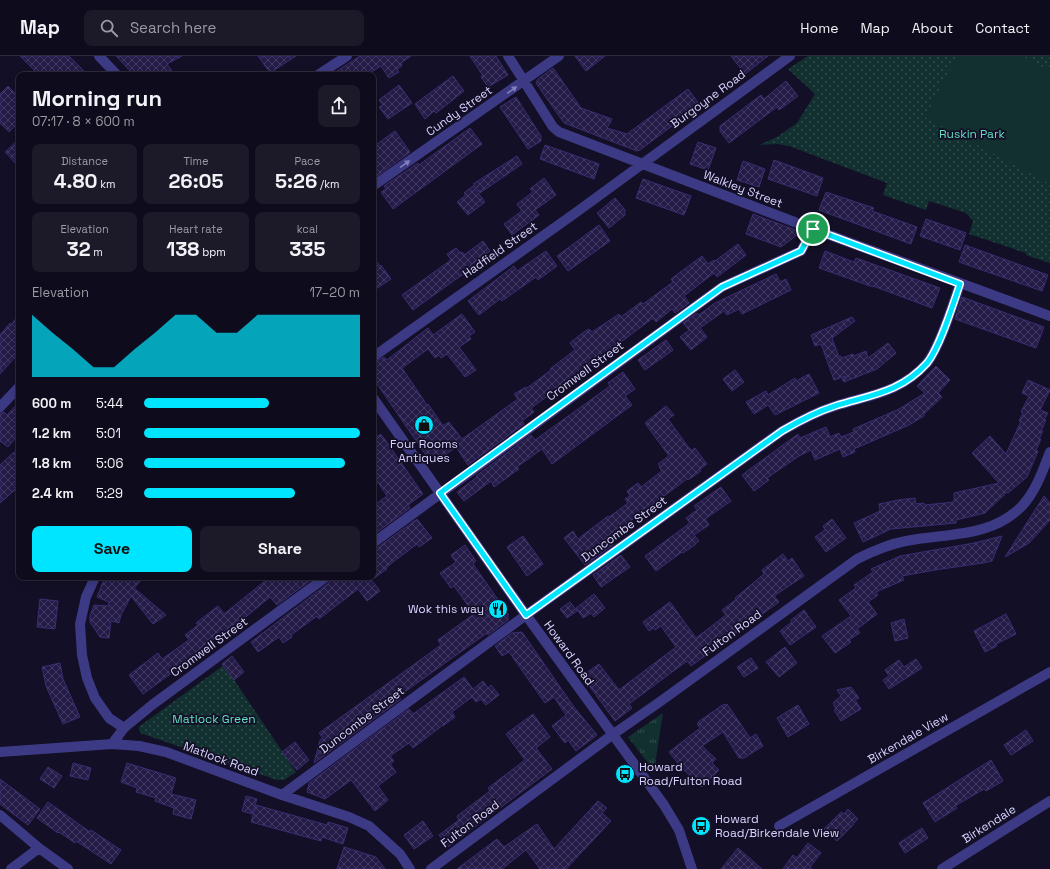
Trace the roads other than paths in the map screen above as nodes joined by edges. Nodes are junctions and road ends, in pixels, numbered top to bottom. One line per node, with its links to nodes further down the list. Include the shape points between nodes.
1 (100, 56): 6 (street)
2 (347, 56): 7 (street)
3 (508, 56): 8 (street, Walkley Street)
4 (560, 56): 8 (street, Cundy Street)
5 (790, 56): 9 (street, Burgoyne Road)
6 (114, 72)
7 (323, 72)
8 (524, 81): 9 (street, Walkley Street, via 553,127 559,132); 10 (street, Cundy Street, one-way to 8)
9 (641, 164): 11 (street, Walkley Street); 14 (street, Hadfield Street)
10 (376, 184)
11 (813, 229): 12 (street, Walkley Street); 19 (street, Cromwell Street, via 801,251 722,287)
12 (960, 284): 13 (street, Walkley Street); 23 (street, Duncombe Street, via 928,362 913,376 883,393 821,411 782,431)
13 (1050, 316)
14 (376, 355)
15 (16, 390): 17 (street)
16 (376, 402): 19 (street, Howard Road)
17 (0, 407)
18 (1050, 452): 26 (street, Fulton Road, via 1030,496 1022,506 1002,521 971,533 891,544 858,559)
19 (440, 493): 20 (street, Cromwell Street); 23 (street, Howard Road)
20 (376, 541)
21 (94, 580): 25 (street, via 86,597 80,624 82,655 95,698 109,718)
22 (322, 580): 25 (street, Cromwell Street)
23 (526, 615): 26 (street, Howard Road); 29 (street, Duncombe Street)
24 (1050, 672): 32 (street, Birkendale View)
25 (124, 728): 27 (street, Cromwell Street)
26 (612, 735): 37 (street, Fulton Road); 38 (street, Howard Road, via 664,805 679,830)
27 (112, 744): 28 (street, Matlock Road); 29 (street, Matlock Road, via 166,752)
28 (0, 752)
29 (282, 795): 36 (street, Matlock Road, via 369,826 400,854)
30 (1050, 801): 39 (street, Birkendale)
31 (0, 816): 33 (street)
32 (780, 826)
33 (39, 848): 34 (street); 35 (street)
34 (12, 869)
35 (68, 869)
36 (410, 869)
37 (431, 869)
38 (692, 869)
39 (942, 869)

